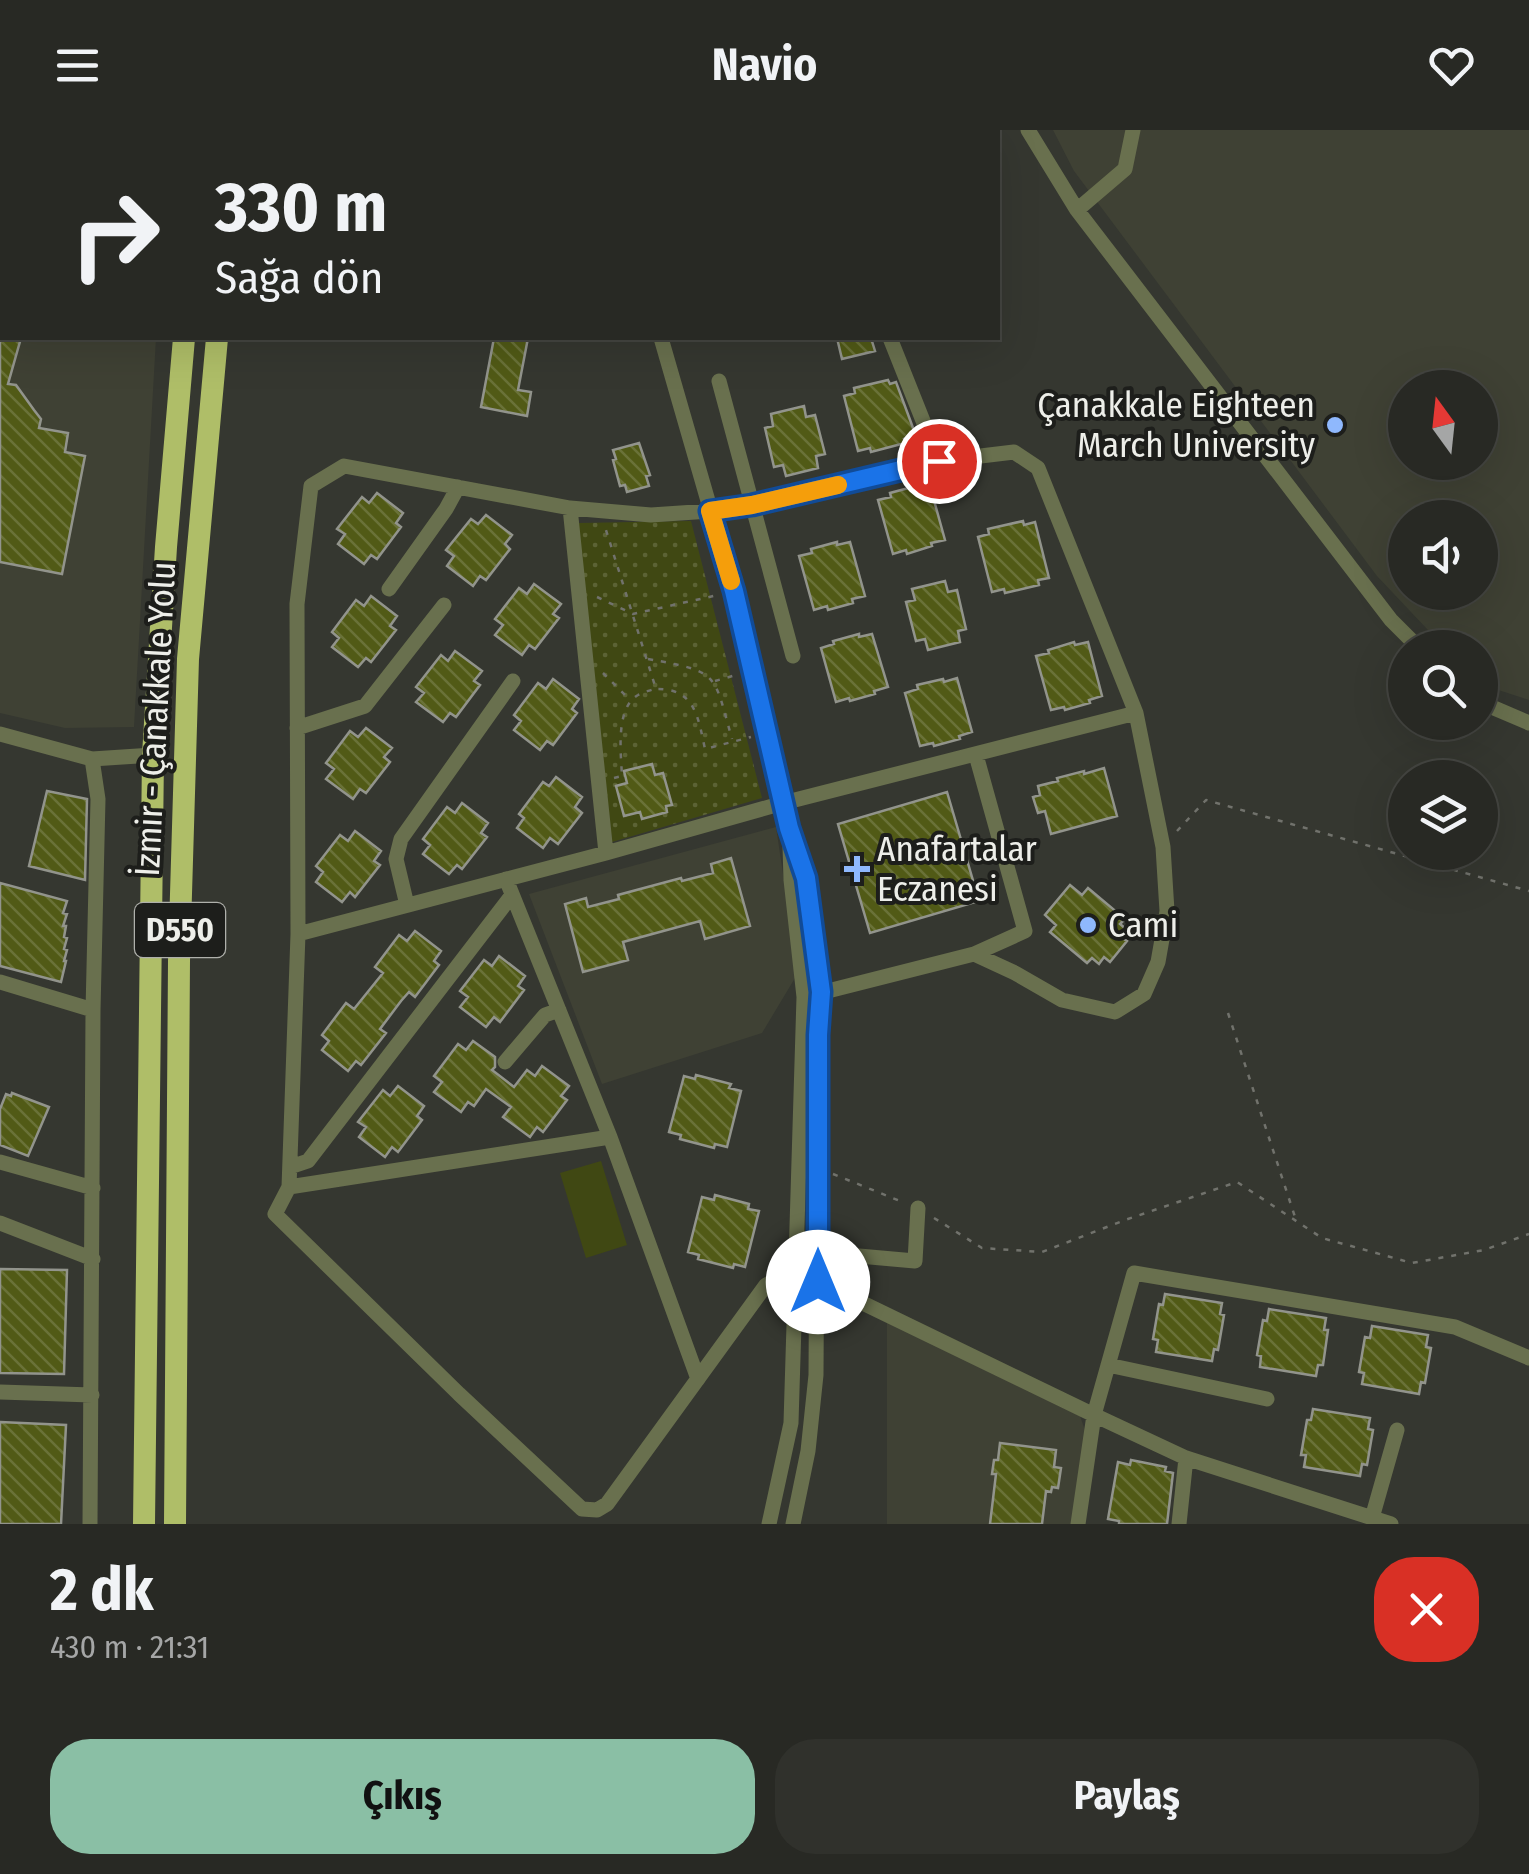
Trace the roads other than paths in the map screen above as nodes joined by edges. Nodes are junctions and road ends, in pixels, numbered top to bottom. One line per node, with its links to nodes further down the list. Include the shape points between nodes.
1 (1028, 130): 3 (street)
2 (1133, 130): 3 (street, via 1125,168)
3 (1077, 210): 16 (street)
4 (184, 340): 24 (highway, İzmir - Çanakkale Yolu / D550)
5 (217, 340): 62 (highway, İzmir - Çanakkale Yolu / D550, via 188,659 179,961)
6 (662, 340): 13 (street)
7 (891, 340): 9 (street)
8 (720, 382): 11 (street)
9 (939, 461): 11 (street); 20 (street, via 1014,452 1038,468)
10 (458, 488): 12 (street); 14 (street); 22 (street, via 344,466 311,486 297,604)
11 (752, 505): 13 (street); 17 (street)
12 (570, 508): 13 (street, via 651,515); 29 (street)
13 (710, 511): 27 (street)
14 (390, 589)
15 (444, 605): 22 (street, via 365,706)
16 (1400, 630)
17 (793, 656)
18 (513, 682): 31 (street, via 398,845)
19 (1498, 710): 21 (street)
20 (1136, 713): 25 (street); 33 (street, via 1163,847 1167,911 1144,994 1115,1012 1062,1000)
21 (1529, 724)
22 (297, 728): 32 (street)
23 (0, 734): 26 (street)
24 (153, 755): 26 (street); 61 (highway, İzmir - Çanakkale Yolu / D550)
25 (976, 756): 27 (street); 33 (street, via 1024,931)
26 (92, 759): 37 (street, via 98,799)
27 (783, 803): 28 (street); 29 (street)
28 (789, 828): 35 (street, via 806,878); 36 (street)
29 (606, 853): 30 (street)
30 (509, 887): 31 (street); 38 (street); 42 (street, via 440,991 308,1161)
31 (406, 906): 32 (street)
32 (298, 934): 42 (street)
33 (974, 954): 35 (street)
34 (0, 982): 37 (street)
35 (821, 992): 36 (street); 49 (street)
36 (804, 997): 48 (street)
37 (94, 1010): 44 (street)
38 (559, 1010): 39 (street, via 545,1015); 40 (street)
39 (505, 1062)
40 (610, 1137): 43 (street); 52 (street)
41 (0, 1162): 44 (street)
42 (290, 1168): 43 (street)
43 (289, 1187): 52 (street, via 275,1214 582,1509 608,1504)
44 (93, 1188): 47 (street)
45 (918, 1208): 49 (street, via 915,1260 859,1256)
46 (0, 1223): 47 (street)
47 (93, 1260): 54 (street)
48 (794, 1270): 49 (street); 52 (street, via 766,1285); 63 (street, via 790,1423)
49 (818, 1282): 56 (street); 64 (street, via 816,1375)
50 (1529, 1358): 51 (street, via 1456,1327 1134,1273)
51 (1108, 1365): 55 (street); 56 (street)
52 (698, 1379)
53 (0, 1392): 54 (street)
54 (92, 1395): 60 (street)
55 (1268, 1399)
56 (1094, 1414): 58 (street); 65 (street)
57 (1397, 1430): 59 (street)
58 (1186, 1458): 59 (street); 66 (street)
59 (1372, 1518): 67 (street)
60 (90, 1524)
61 (144, 1524)
62 (178, 1524)
63 (769, 1524)
64 (793, 1524)
65 (1078, 1524)
66 (1179, 1524)
67 (1391, 1524)

